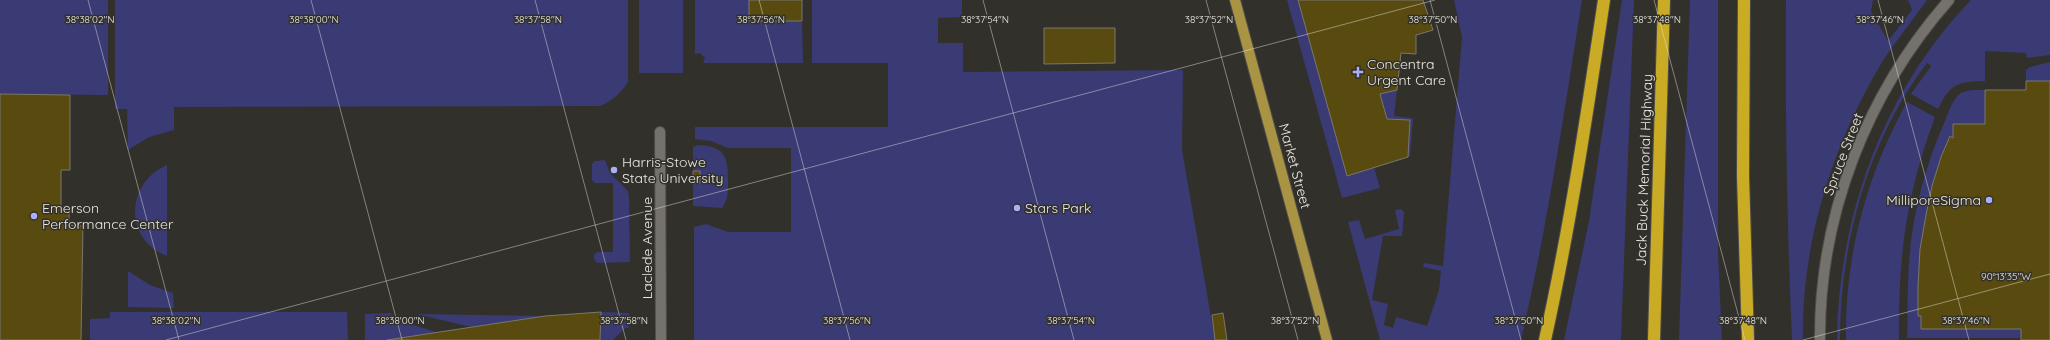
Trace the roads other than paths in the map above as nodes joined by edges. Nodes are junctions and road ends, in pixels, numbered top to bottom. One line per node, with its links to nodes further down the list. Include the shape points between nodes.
1 (1236, 0): 8 (main road, Market Street)
2 (1604, 0): 9 (highway, via 1564,255)
3 (1664, 0): 10 (highway, Jack Buck Memorial Highway)
4 (1744, 0): 11 (highway, via 1744,176)
5 (1950, 0): 12 (street, Spruce Street, via 1922,33 1896,73 1856,152 1838,207 1824,268)
6 (660, 132): 7 (street, Laclede Avenue)
7 (661, 340)
8 (1327, 340)
9 (1545, 340)
10 (1654, 340)
11 (1748, 340)
12 (1820, 340)

